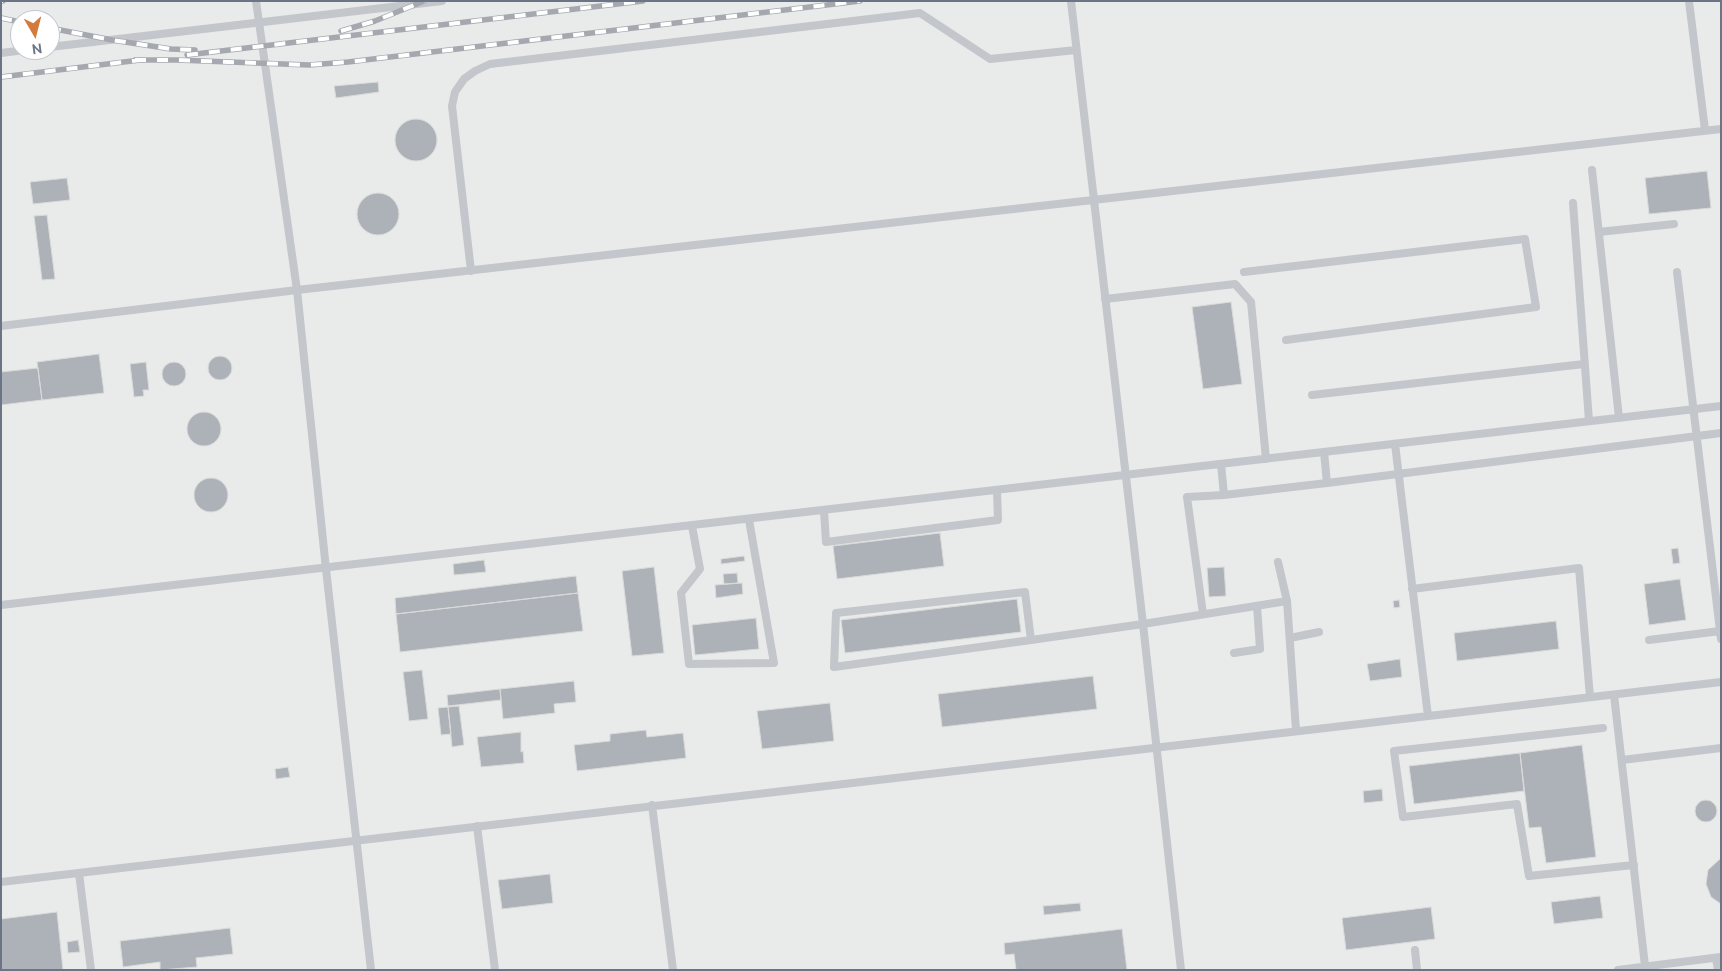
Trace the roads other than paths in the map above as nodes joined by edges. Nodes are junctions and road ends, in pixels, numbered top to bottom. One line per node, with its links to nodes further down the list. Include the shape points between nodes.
1 (256, 1): 5 (lane)
2 (442, 1): 5 (lane)
3 (1071, 1): 7 (lane)
4 (1689, 1): 9 (lane)
5 (259, 24): 6 (lane); 18 (lane)
6 (60, 46)
7 (1076, 50): 11 (lane); 15 (lane, via 990,59 920,13 490,64 464,79 455,92 452,106)
8 (1721, 129): 9 (lane)
9 (1705, 130): 11 (lane)
10 (1592, 170): 14 (lane)
11 (1094, 201): 15 (lane); 19 (lane)
12 (1572, 203): 22 (lane)
13 (1674, 224): 14 (lane)
14 (1599, 232): 26 (lane)
15 (471, 271): 18 (lane)
16 (1244, 272): 21 (lane, via 1526,239 1536,307)
17 (1677, 272): 25 (lane)
18 (297, 290): 20 (lane); 43 (lane)
19 (1105, 299): 32 (lane, via 1235,284 1251,302); 35 (lane)
20 (1, 326)
21 (1286, 340)
22 (1584, 364): 23 (lane); 27 (lane)
23 (1312, 395)
24 (1721, 406): 25 (lane)
25 (1692, 409): 26 (lane); 29 (lane)
26 (1620, 418): 27 (lane)
27 (1589, 421): 30 (lane)
28 (1721, 433): 29 (lane)
29 (1696, 437): 34 (lane); 50 (lane)
30 (1395, 444): 31 (lane); 34 (lane)
31 (1324, 452): 32 (lane); 36 (lane)
32 (1266, 459): 33 (lane)
33 (1221, 464): 35 (lane); 38 (lane)
34 (1399, 474): 36 (lane); 44 (lane)
35 (1126, 475): 37 (lane); 49 (lane)
36 (1327, 483): 38 (lane)
37 (997, 490): 39 (lane); 39 (lane, via 998,520 826,542)
38 (1224, 495): 48 (lane, via 1187,497)
39 (824, 511): 40 (lane)
40 (748, 520): 41 (lane); 41 (lane, via 774,663 689,664 681,593 700,569)
41 (692, 526): 43 (lane)
42 (1278, 562): 45 (lane)
43 (326, 569): 46 (lane); 68 (lane)
44 (1412, 588): 59 (lane, via 1579,568); 60 (lane)
45 (1287, 601): 47 (lane); 52 (lane)
46 (1, 605)
47 (1257, 606): 48 (lane); 56 (lane, via 1260,649)
48 (1203, 614): 49 (lane)
49 (1144, 624): 54 (lane); 63 (lane)
50 (1720, 631): 53 (lane); 55 (lane)
51 (1319, 632): 52 (lane)
52 (1290, 638): 62 (lane)
53 (1721, 639)
54 (1031, 640): 54 (lane, via 933,654 834,667 836,613 1025,592)
55 (1649, 640)
56 (1234, 653)
57 (1721, 682): 58 (lane)
58 (1614, 695): 59 (lane); 65 (lane)
59 (1590, 698): 60 (lane)
60 (1428, 716): 62 (lane)
61 (1603, 728): 69 (lane, via 1394,751 1403,817 1518,804 1529,876)
62 (1296, 730): 63 (lane)
63 (1155, 746): 66 (lane); 79 (lane)
64 (1721, 748): 65 (lane)
65 (1622, 760): 69 (lane)
66 (652, 805): 67 (lane); 78 (lane)
67 (476, 826): 68 (lane); 77 (lane)
68 (357, 840): 70 (lane); 76 (lane)
69 (1634, 865): 74 (lane)
70 (79, 872): 71 (lane); 75 (lane)
71 (1, 882)
72 (1415, 950): 80 (lane)
73 (1719, 958): 74 (lane); 82 (lane)
74 (1646, 966): 81 (lane)
75 (91, 970)
76 (372, 970)
77 (495, 970)
78 (673, 970)
79 (1181, 970)
80 (1416, 970)
81 (1618, 970)
82 (1718, 970)

